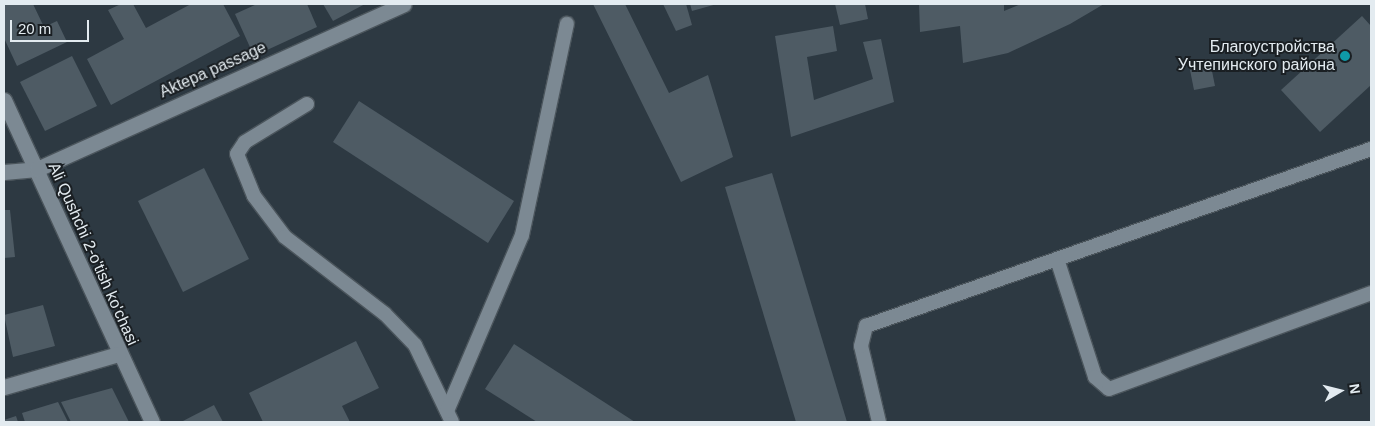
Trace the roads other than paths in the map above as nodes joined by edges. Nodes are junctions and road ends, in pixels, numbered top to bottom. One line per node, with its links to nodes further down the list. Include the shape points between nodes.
1 (404, 4): 6 (street, Aktepa passage)
2 (566, 24): 12 (lane, via 522,235)
3 (4, 100): 6 (street, Ali Qushchi 2-o'tish ko'chasi)
4 (307, 104): 12 (lane, via 245,142 236,154 254,196 285,237 386,314 415,345)
5 (1371, 149): 8 (lane)
6 (37, 169): 7 (street, Aktepa passage); 10 (street, Ali Qushchi 2-o'tish ko'chasi)
7 (4, 172)
8 (1057, 259): 9 (lane, via 1095,377 1109,389); 14 (lane, via 866,326 861,346)
9 (1371, 293)
10 (118, 354): 11 (street); 13 (street, Ali Qushchi 2-o'tish ko'chasi)
11 (4, 387)
12 (450, 417)
13 (152, 422)
14 (879, 422)

